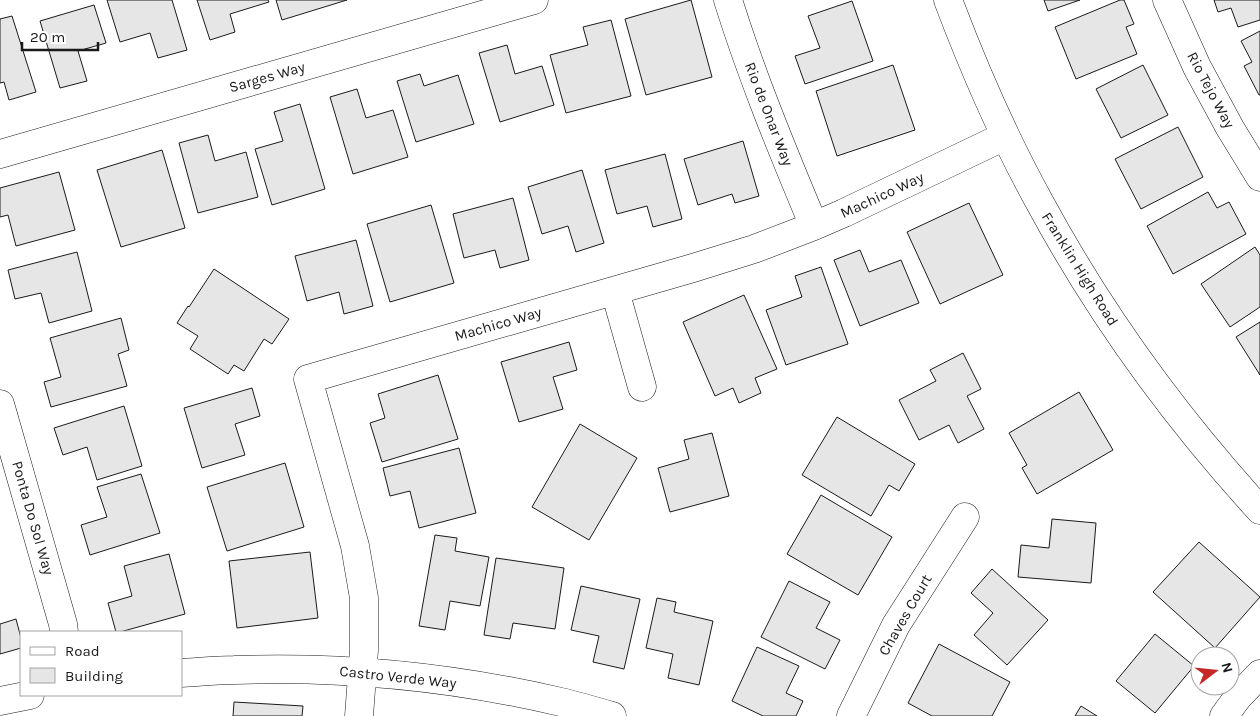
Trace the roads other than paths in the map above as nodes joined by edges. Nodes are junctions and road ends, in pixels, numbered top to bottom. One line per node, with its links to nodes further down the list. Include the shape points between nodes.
1 (534, 0): 6 (street, Sarges Way)
2 (728, 0): 8 (street, Rio de Onar Way)
3 (948, 0): 5 (street, Franklin High Road)
4 (1167, 0): 7 (street, Rio Tejo Way, via 1202,76)
5 (1005, 136): 8 (street, Machico Way); 12 (street, Franklin High Road, via 1077,268 1140,362 1185,422)
6 (0, 154)
7 (1260, 177)
8 (814, 226): 9 (street, Machico Way, via 754,249)
9 (614, 291): 10 (street); 15 (street, Machico Way, via 308,379 355,546 364,598)
10 (642, 386)
11 (0, 404): 14 (street, Ponta Do Sol Way)
12 (1260, 510)
13 (965, 517): 22 (street, Chaves Court, via 896,625)
14 (64, 631)
15 (362, 672): 16 (street, Castro Verde Way, via 234,670); 20 (street, Machico Way); 21 (street, Castro Verde Way, via 463,683 562,702)
16 (182, 674)
17 (1260, 674): 23 (street)
18 (25, 696): 19 (street)
19 (0, 701)
20 (359, 716)
21 (612, 716)
22 (852, 716)
23 (1224, 716)

